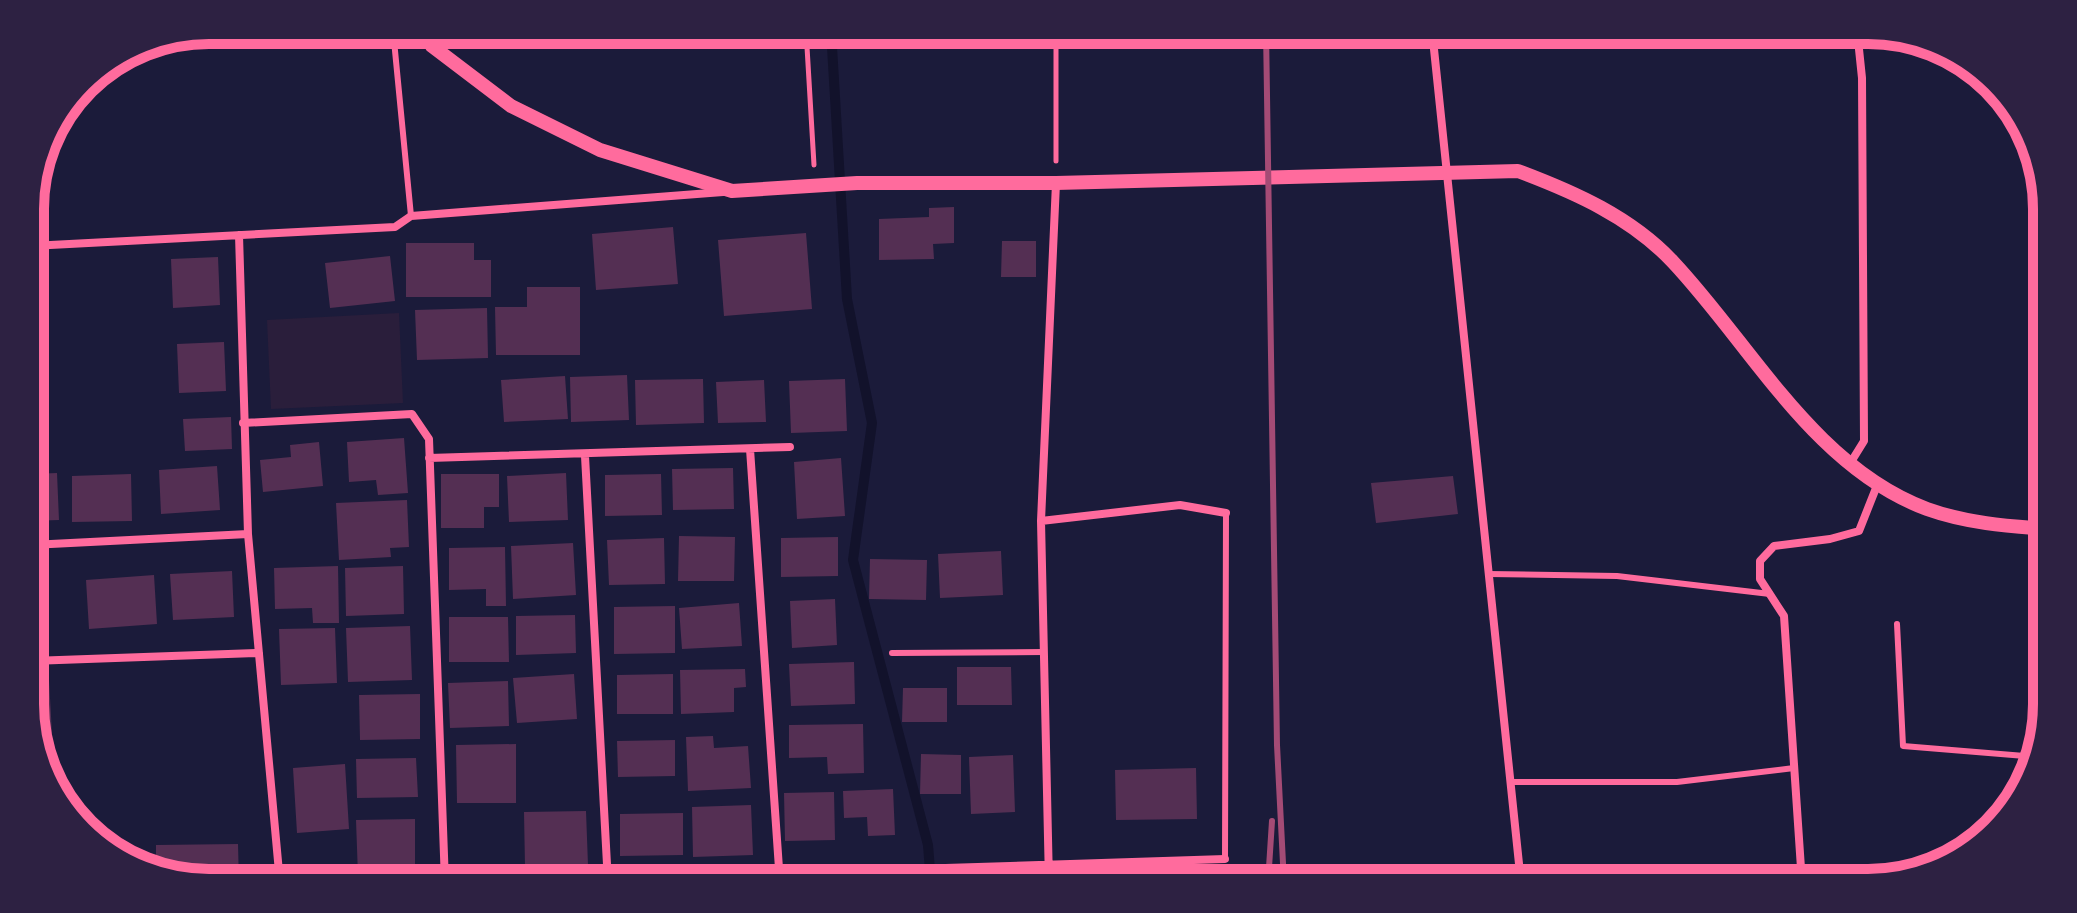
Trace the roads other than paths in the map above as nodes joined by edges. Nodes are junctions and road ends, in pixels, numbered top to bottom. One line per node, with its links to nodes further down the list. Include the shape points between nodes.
1 (394, 44): 8 (lane)
2 (431, 44): 7 (street, via 511,106 600,150)
3 (1433, 44): 5 (street)
4 (1858, 44): 16 (street, via 1864,441)
5 (1445, 171): 6 (street); 16 (street, via 1518,171 1577,193 1627,224 1672,261 1789,401); 23 (street)
6 (1056, 183): 7 (street, via 857,183); 19 (street)
7 (732, 191): 8 (street)
8 (411, 216): 9 (street, via 395,227)
9 (239, 235): 10 (street); 11 (street)
10 (44, 245)
11 (243, 423): 15 (street, via 412,414 429,439); 21 (street)
12 (790, 447): 13 (street)
13 (750, 449): 14 (street); 38 (street)
14 (585, 456): 15 (street); 37 (street)
15 (429, 458): 36 (street)
16 (1851, 462): 17 (street)
17 (1878, 482): 20 (street, via 1926,509 1985,525); 24 (street, via 1859,531 1774,546 1760,561 1760,579)
18 (1226, 513): 19 (street, via 1180,505); 33 (lane)
19 (1041, 521): 26 (street)
20 (2033, 528)
21 (248, 534): 22 (street); 27 (street)
22 (44, 544)
23 (1488, 574): 24 (lane, via 1617,576); 32 (street)
24 (1770, 594): 31 (street, via 1784,616)
25 (1897, 624): 30 (lane, via 1903,746)
26 (1044, 652): 28 (lane); 34 (street)
27 (259, 653): 29 (street); 35 (street)
28 (892, 653)
29 (44, 661)
30 (2024, 756)
31 (1794, 768): 32 (lane, via 1677,782); 41 (street)
32 (1510, 782): 40 (street)
33 (1225, 859): 34 (street)
34 (1049, 866): 39 (street)
35 (279, 869)
36 (444, 869)
37 (607, 869)
38 (779, 869)
39 (913, 869)
40 (1519, 869)
41 (1801, 869)

